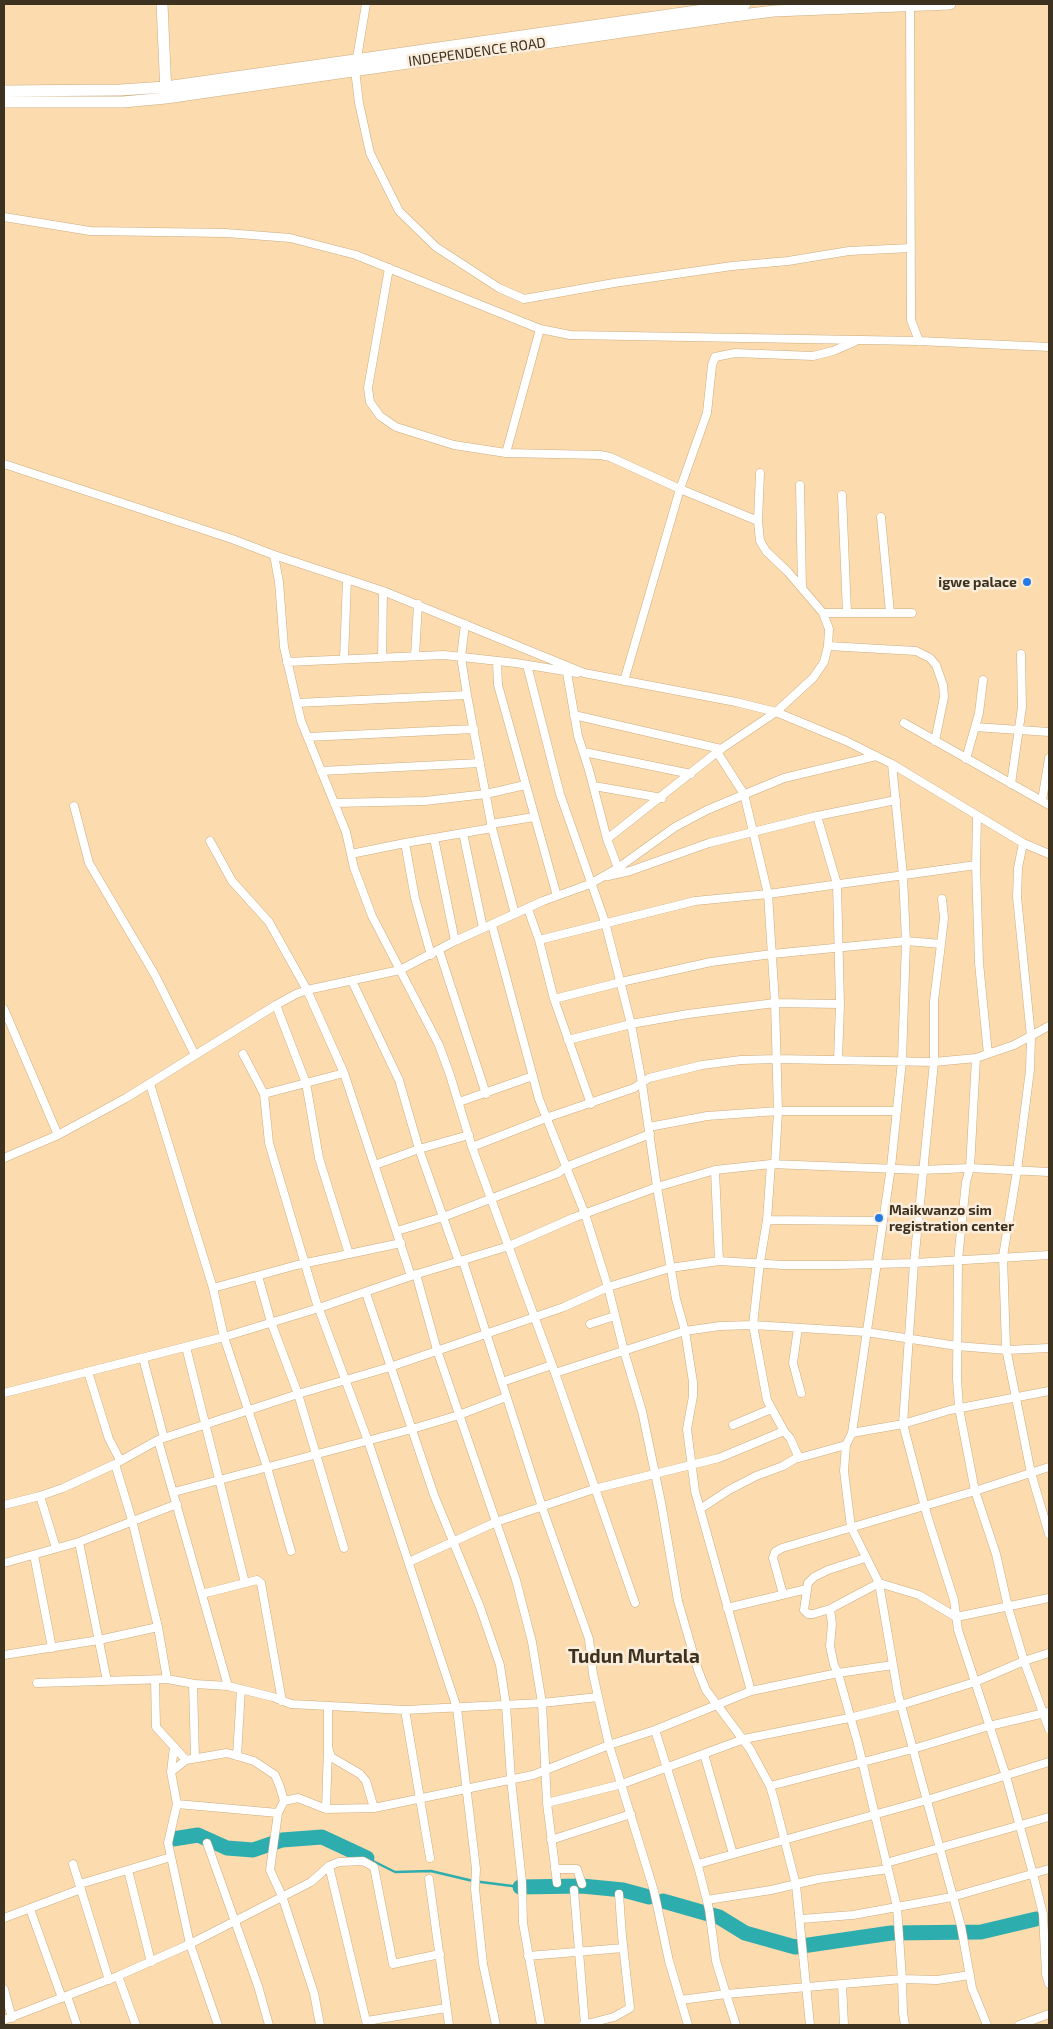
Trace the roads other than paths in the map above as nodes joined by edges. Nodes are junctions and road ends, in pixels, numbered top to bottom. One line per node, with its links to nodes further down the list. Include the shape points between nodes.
1 (162, 4): 10 (main road)
2 (366, 4): 7 (street)
3 (744, 4): 7 (main road, INDEPENDENCE ROAD)
4 (910, 4): 5 (main road, INDEPENDENCE ROAD); 8 (main road, INDEPENDENCE ROAD, via 774,11); 13 (street)
5 (946, 4): 6 (main road, INDEPENDENCE ROAD)
6 (950, 4)
7 (356, 58): 8 (street); 10 (main road, INDEPENDENCE ROAD)
8 (356, 70): 10 (main road, INDEPENDENCE ROAD); 13 (street, via 370,153 399,211 436,247 499,288 524,299 849,250)
9 (4, 91): 10 (main road, INDEPENDENCE ROAD)
10 (166, 92): 11 (main road, INDEPENDENCE ROAD, via 123,102)
11 (4, 102)
12 (4, 217): 14 (street, via 90,230 290,238 356,254)
13 (911, 248): 17 (street, via 911,320)
14 (389, 268): 15 (street); 19 (street, via 368,388 370,402 380,416 396,427 454,445)
15 (540, 329): 16 (street, via 570,335); 19 (street)
16 (855, 342): 17 (street); 23 (street, via 813,356 735,353 715,358 707,413)
17 (918, 342): 18 (street)
18 (1049, 347)
19 (506, 453): 23 (street, via 610,457)
20 (4, 464): 27 (street)
21 (760, 473): 26 (street)
22 (800, 485): 29 (street)
23 (680, 489): 26 (street); 49 (street)
24 (842, 495): 33 (street)
25 (881, 517): 34 (street)
26 (758, 521): 29 (street, via 760,541 766,551)
27 (274, 555): 28 (street); 44 (street)
28 (347, 580): 30 (street); 42 (street)
29 (802, 588): 32 (street)
30 (383, 592): 31 (street); 41 (street)
31 (418, 604): 36 (street); 39 (street)
32 (823, 613): 33 (street); 37 (street, via 829,629)
33 (848, 613): 34 (street)
34 (890, 613): 35 (street)
35 (912, 613)
36 (465, 624): 40 (street); 47 (street)
37 (828, 646): 52 (street, via 824,662 813,678); 60 (street, via 916,651 930,658 943,685 944,697)
38 (1021, 654): 57 (street)
39 (416, 656): 40 (street); 41 (street)
40 (461, 657): 43 (street); 50 (street)
41 (382, 658): 42 (street)
42 (344, 659): 44 (street)
43 (497, 661): 45 (street); 71 (street, via 498,685)
44 (287, 662): 51 (street)
45 (527, 665): 46 (street); 97 (street, via 560,794)
46 (567, 673): 47 (street); 53 (street)
47 (584, 673): 49 (street)
48 (983, 680): 55 (street)
49 (624, 681): 52 (street)
50 (467, 695): 51 (street); 56 (street)
51 (297, 703): 59 (street)
52 (776, 712): 61 (street); 63 (street, via 846,740)
53 (574, 715): 61 (street); 62 (street)
54 (904, 723): 60 (street)
55 (975, 728): 57 (street); 64 (street)
56 (474, 729): 59 (street); 66 (street)
57 (1019, 732): 58 (street); 70 (street)
58 (1049, 732)
59 (308, 737): 68 (street)
60 (935, 741): 64 (street)
61 (719, 750): 69 (street); 74 (street)
62 (584, 752): 69 (street); 72 (street)
63 (876, 756): 67 (street); 74 (street, via 784,778)
64 (966, 758): 70 (street)
65 (1049, 758): 78 (street)
66 (480, 763): 68 (street); 73 (street)
67 (892, 764): 76 (street); 81 (street)
68 (321, 771): 77 (street)
69 (691, 774): 75 (street)
70 (1011, 784): 78 (street)
71 (525, 785): 73 (street); 82 (street)
72 (594, 786): 75 (street); 87 (street)
73 (486, 794): 77 (street, via 425,801); 83 (street)
74 (744, 794): 85 (street); 94 (street, via 676,827)
75 (662, 798): 87 (street)
76 (896, 800): 80 (street); 95 (street)
77 (334, 803): 91 (street)
78 (1046, 803)
79 (74, 806): 130 (street, via 89,863 155,975)
80 (817, 816): 85 (street); 98 (street)
81 (977, 816): 90 (street); 93 (street)
82 (534, 817): 83 (street); 100 (street)
83 (492, 826): 84 (street); 103 (street)
84 (463, 833): 86 (street); 106 (street)
85 (752, 833): 96 (street, via 710,842 630,871); 99 (street)
86 (434, 838): 89 (street); 108 (street)
87 (608, 839): 94 (street)
88 (210, 841): 118 (street, via 232,881 269,922)
89 (405, 842): 91 (street); 114 (street)
90 (1023, 842): 92 (street); 126 (street, via 1017,897)
91 (351, 854): 115 (street, via 372,916)
92 (1049, 854)
93 (976, 865): 95 (street); 129 (street, via 979,963)
94 (618, 868): 96 (street)
95 (903, 876): 98 (street); 109 (street)
96 (603, 877): 97 (street)
97 (590, 884): 100 (street); 104 (street)
98 (838, 884): 99 (street); 111 (street)
99 (768, 894): 104 (street, via 695,901); 113 (street)
100 (557, 896): 102 (street)
101 (942, 899): 110 (street)
102 (528, 909): 103 (street); 107 (street)
103 (515, 914): 105 (street)
104 (605, 922): 107 (street); 117 (street)
105 (492, 925): 106 (street); 137 (street)
106 (483, 928): 108 (street)
107 (540, 940): 119 (street)
108 (455, 941): 112 (street)
109 (906, 941): 110 (street); 111 (street); 134 (street)
110 (941, 944): 135 (street, via 934,1001)
111 (839, 946): 113 (street); 121 (street)
112 (438, 950): 114 (street); 142 (street)
113 (772, 954): 117 (street, via 712,962); 120 (street)
114 (430, 956): 115 (street)
115 (400, 970): 116 (street); 143 (street, via 439,1045)
116 (352, 980): 118 (street); 152 (street, via 398,1080)
117 (621, 982): 119 (street); 124 (street)
118 (307, 990): 122 (street); 136 (street)
119 (554, 999): 127 (street)
120 (776, 1003): 121 (street); 124 (street); 132 (street)
121 (840, 1004): 133 (street)
122 (276, 1005): 130 (street); 138 (street)
123 (4, 1009): 149 (street)
124 (631, 1024): 127 (street); 139 (street)
125 (1049, 1026): 126 (street)
126 (1031, 1037): 129 (street); 161 (street)
127 (568, 1040): 144 (street)
128 (243, 1054): 141 (street)
129 (988, 1054): 131 (street)
130 (195, 1055): 140 (street)
131 (976, 1058): 135 (street); 158 (street)
132 (777, 1059): 133 (street); 139 (street, via 702,1065 649,1078); 145 (street)
133 (838, 1060): 134 (street)
134 (902, 1061): 135 (street); 146 (street)
135 (934, 1062): 160 (street)
136 (344, 1073): 138 (street); 155 (street)
137 (533, 1076): 142 (street); 147 (street)
138 (306, 1083): 141 (street); 172 (street, via 319,1158)
139 (642, 1083): 144 (street); 148 (street)
140 (150, 1084): 149 (street); 186 (street)
141 (264, 1094): 181 (street, via 269,1143)
142 (486, 1094): 143 (street)
143 (459, 1102): 150 (street)
144 (591, 1104): 147 (street)
145 (778, 1111): 146 (street); 148 (street, via 707,1116); 154 (street)
146 (897, 1111): 157 (street)
147 (546, 1118): 151 (street); 156 (street)
148 (649, 1130): 156 (street); 163 (street)
149 (58, 1135): 153 (street)
150 (469, 1135): 151 (street); 152 (street)
151 (472, 1147): 164 (street)
152 (419, 1149): 155 (street); 166 (street)
153 (4, 1158)
154 (773, 1164): 157 (street); 159 (street); 167 (street)
155 (375, 1165): 169 (street)
156 (566, 1166): 164 (street, via 558,1173); 165 (street)
157 (891, 1168): 160 (street); 168 (street)
158 (970, 1168): 160 (street); 161 (street); 175 (street)
159 (716, 1170): 163 (street); 176 (street)
160 (922, 1170): 180 (street)
161 (1017, 1172): 162 (street); 174 (street)
162 (1049, 1172)
163 (657, 1187): 165 (street); 182 (street)
164 (492, 1199): 166 (street); 171 (street)
165 (585, 1214): 171 (street); 185 (street)
166 (443, 1217): 169 (street); 177 (street)
167 (767, 1220): 168 (street); 178 (street)
168 (882, 1221): 179 (street)
169 (397, 1231): 170 (street)
170 (401, 1243): 172 (street); 183 (street)
171 (508, 1246): 177 (street); 190 (street)
172 (349, 1254): 181 (street)
173 (1049, 1254): 174 (street)
174 (1003, 1256): 175 (street); 204 (street)
175 (958, 1260): 180 (street); 200 (street)
176 (719, 1261): 178 (street); 182 (street)
177 (461, 1262): 183 (street); 197 (street)
178 (760, 1262): 179 (street, via 783,1265); 193 (street)
179 (876, 1263): 180 (street); 196 (street)
180 (914, 1263): 199 (street)
181 (304, 1264): 184 (street); 188 (street)
182 (670, 1268): 185 (street); 195 (street)
183 (414, 1275): 187 (street); 203 (street)
184 (258, 1276): 186 (street); 191 (street)
185 (608, 1287): 189 (street); 190 (street)
186 (213, 1288): 198 (street)
187 (366, 1293): 188 (street); 207 (street)
188 (319, 1308): 191 (street); 210 (street)
189 (615, 1316): 192 (street); 205 (street)
190 (534, 1318): 197 (street); 208 (street)
191 (272, 1322): 198 (street); 215 (street)
192 (590, 1324)
193 (753, 1325): 194 (street); 195 (street); 219 (street)
194 (798, 1328): 196 (street); 214 (street, via 793,1363)
195 (685, 1331): 205 (street); 234 (street, via 693,1382 687,1429)
196 (866, 1332): 199 (street); 227 (street)
197 (486, 1334): 203 (street); 211 (street)
198 (224, 1337): 201 (street); 220 (street)
199 (909, 1339): 200 (street); 223 (street)
200 (957, 1346): 204 (street); 218 (street)
201 (186, 1347): 206 (street); 222 (street)
202 (1049, 1348): 204 (street)
203 (436, 1350): 207 (street); 221 (street)
204 (1007, 1350): 217 (street)
205 (624, 1351): 208 (street); 237 (street, via 642,1410)
206 (143, 1358): 209 (street); 228 (street)
207 (390, 1367): 210 (street); 225 (street)
208 (554, 1369): 211 (street); 240 (street)
209 (88, 1372): 213 (street); 233 (street)
210 (345, 1382): 215 (street); 229 (street)
211 (502, 1382): 216 (street)
212 (1049, 1391): 217 (street)
213 (4, 1393)
214 (801, 1393)
215 (298, 1394): 220 (street); 231 (street)
216 (506, 1397): 221 (street); 247 (street)
217 (1015, 1397): 218 (street); 238 (street)
218 (960, 1408): 223 (street); 242 (street)
219 (771, 1409): 224 (street); 226 (street)
220 (249, 1411): 222 (street); 235 (street)
221 (459, 1415): 225 (street); 250 (street)
222 (205, 1424): 228 (street); 239 (street)
223 (903, 1424): 227 (street); 246 (street)
224 (733, 1425)
225 (412, 1429): 229 (street); 254 (street)
226 (784, 1431): 232 (street); 234 (street, via 733,1453)
227 (852, 1433): 230 (street)
228 (161, 1439): 233 (street); 241 (street)
229 (368, 1442): 231 (street); 260 (street)
230 (846, 1445): 232 (street); 251 (street, via 844,1472)
231 (316, 1455): 235 (street); 256 (street)
232 (798, 1457): 248 (street, via 729,1490)
233 (117, 1462): 243 (street); 249 (street)
234 (690, 1464): 237 (street); 248 (street)
235 (267, 1467): 239 (street); 257 (street)
236 (1049, 1467): 238 (street)
237 (655, 1473): 240 (street); 294 (street, via 678,1601 698,1670 706,1690)
238 (1031, 1473): 242 (street); 252 (street)
239 (219, 1481): 241 (street); 262 (street)
240 (594, 1489): 247 (street); 268 (street)
241 (174, 1492): 244 (street)
242 (975, 1492): 246 (street); 269 (street, via 996,1554)
243 (40, 1496): 245 (street); 255 (street)
244 (177, 1504): 249 (street); 265 (street)
245 (4, 1505)
246 (924, 1506): 251 (street); 272 (street, via 954,1600)
247 (542, 1507): 250 (street); 290 (street, via 589,1639)
248 (700, 1509): 270 (street)
249 (132, 1520): 253 (street); 273 (street)
250 (496, 1522): 254 (street); 292 (street, via 532,1642)
251 (851, 1527): 259 (street); 266 (street, via 776,1552 773,1558)
252 (1049, 1534)
253 (79, 1542): 255 (street); 274 (street)
254 (454, 1542): 260 (street); 293 (street, via 500,1665)
255 (56, 1548): 258 (street)
256 (344, 1548)
257 (291, 1551)
258 (34, 1555): 261 (street); 275 (street)
259 (865, 1558): 263 (street); 264 (street, via 814,1577)
260 (409, 1562): 297 (street)
261 (4, 1563)
262 (245, 1582): 265 (street); 291 (street, via 257,1580 261,1583)
263 (879, 1583): 271 (street); 272 (street, via 918,1595); 279 (street)
264 (807, 1589): 266 (street); 271 (street, via 804,1610 808,1614)
265 (202, 1594): 287 (street)
266 (783, 1594): 270 (street)
267 (1049, 1598): 269 (street)
268 (635, 1602)
269 (1008, 1607): 272 (street); 278 (street)
270 (727, 1608): 289 (street)
271 (830, 1608): 280 (street, via 830,1646)
272 (956, 1617): 284 (street)
273 (158, 1627): 274 (street); 281 (street)
274 (99, 1640): 275 (street); 283 (street)
275 (52, 1648): 277 (street)
276 (1049, 1653): 278 (street)
277 (4, 1655)
278 (1024, 1661): 284 (street); 299 (street)
279 (893, 1665): 280 (street); 295 (street)
280 (838, 1672): 289 (street); 300 (street)
281 (167, 1679): 282 (street); 286 (street)
282 (155, 1680): 283 (street); 306 (street, via 156,1726)
283 (107, 1681): 285 (street)
284 (975, 1682): 295 (street); 301 (street)
285 (37, 1683)
286 (193, 1684): 287 (street); 311 (street)
287 (228, 1686): 288 (street)
288 (241, 1689): 291 (street); 310 (street)
289 (751, 1691): 294 (street)
290 (598, 1698): 292 (street); 305 (street)
291 (282, 1702): 296 (street)
292 (542, 1703): 293 (street); 316 (street)
293 (506, 1705): 297 (street); 319 (street)
294 (718, 1705): 303 (street); 304 (street)
295 (901, 1705): 300 (street); 308 (street)
296 (328, 1706): 298 (street); 307 (street)
297 (457, 1708): 298 (street); 322 (street)
298 (405, 1710): 323 (street)
299 (1047, 1713): 301 (street); 302 (street)
300 (849, 1718): 304 (street); 313 (street)
301 (989, 1726): 308 (street); 318 (street)
302 (1049, 1729)
303 (655, 1730): 305 (street); 315 (street)
304 (744, 1739): 309 (street); 321 (street)
305 (610, 1745): 316 (street); 320 (street)
306 (174, 1747): 312 (street); 317 (street)
307 (328, 1747): 328 (street, via 331,1757 366,1781); 329 (street)
308 (913, 1749): 313 (street); 324 (street)
309 (704, 1754): 315 (street); 339 (street)
310 (237, 1756): 311 (street, via 227,1753); 325 (street, via 254,1760 275,1775)
311 (195, 1758): 312 (street)
312 (186, 1760): 317 (street)
313 (862, 1762): 321 (street); 332 (street)
314 (1049, 1762): 318 (street)
315 (667, 1768): 320 (street); 343 (street)
316 (545, 1770): 319 (street); 326 (street)
317 (171, 1772): 327 (street)
318 (1006, 1776): 324 (street); 334 (street)
319 (511, 1779): 322 (street); 369 (street)
320 (622, 1784): 326 (street); 331 (street)
321 (770, 1786): 336 (street)
322 (467, 1789): 323 (street); 394 (street, via 482,1964)
323 (420, 1799): 328 (street); 341 (street)
324 (927, 1800): 332 (street); 338 (street)
325 (284, 1801): 329 (street, via 298,1798); 330 (street)
326 (547, 1803): 335 (street)
327 (177, 1804): 330 (street); 340 (street, via 168,1842)
328 (374, 1808): 329 (street)
329 (326, 1809)
330 (278, 1814): 357 (street, via 270,1870)
331 (630, 1814): 335 (street); 381 (street, via 654,1891 668,1961)
332 (875, 1814): 336 (street); 345 (street)
333 (1049, 1817): 334 (street)
334 (1020, 1826): 338 (street); 349 (street)
335 (552, 1840): 346 (street)
336 (785, 1840): 339 (street); 353 (street)
337 (207, 1843): 364 (street)
338 (940, 1849): 345 (street); 358 (street)
339 (734, 1854): 343 (street)
340 (171, 1857): 348 (street); 365 (street)
341 (430, 1858)
342 (73, 1864): 354 (street)
343 (698, 1864): 359 (street)
344 (329, 1866): 357 (street, via 311,1882); 368 (street, via 339,1862 363,1861 374,1867 393,1964); 386 (street)
345 (887, 1866): 353 (street); 360 (street)
346 (555, 1869): 351 (street); 352 (street, via 577,1868)
347 (1049, 1869): 349 (street)
348 (128, 1870): 354 (street); 370 (street)
349 (1033, 1874): 358 (street); 376 (street, via 1042,1914)
350 (429, 1879): 368 (street)
351 (556, 1883)
352 (582, 1884)
353 (796, 1885): 359 (street); 363 (street)
354 (80, 1887): 361 (street); 374 (street)
355 (574, 1890): 367 (street)
356 (619, 1894): 366 (street)
357 (282, 1896): 364 (street); 392 (street, via 314,1993)
358 (952, 1897): 360 (street); 371 (street)
359 (707, 1900): 379 (street, via 716,1961)
360 (897, 1907): 363 (street); 373 (street)
361 (30, 1909): 362 (street); 380 (street)
362 (4, 1918)
363 (801, 1919): 377 (street)
364 (235, 1921): 365 (street); 391 (street)
365 (190, 1944): 370 (street); 390 (street)
366 (623, 1948): 367 (street); 384 (street, via 631,2006)
367 (579, 1951): 369 (street); 396 (street)
368 (440, 1954): 382 (street)
369 (528, 1956): 395 (street)
370 (151, 1962): 372 (street)
371 (970, 1975): 373 (street, via 937,1980); 403 (street)
372 (118, 1976): 374 (street); 389 (street)
373 (902, 1979): 375 (street); 402 (street)
374 (108, 1980): 380 (street)
375 (842, 1984): 377 (street); 401 (street)
376 (1049, 1984)
377 (805, 1988): 379 (street); 400 (street)
378 (4, 1989): 385 (street)
379 (726, 1994): 381 (street); 399 (street)
380 (64, 1997): 385 (street); 388 (street)
381 (681, 2000): 398 (street)
382 (446, 2008): 386 (street); 393 (street)
383 (1049, 2014): 404 (street)
384 (614, 2017): 396 (street); 397 (street)
385 (11, 2018): 387 (street)
386 (367, 2023)
387 (21, 2025)
388 (78, 2025)
389 (136, 2025)
390 (218, 2025)
391 (269, 2025)
392 (320, 2025)
393 (449, 2025)
394 (496, 2025)
395 (540, 2025)
396 (584, 2025)
397 (616, 2025)
398 (688, 2025)
399 (736, 2025)
400 (810, 2025)
401 (844, 2025)
402 (905, 2025)
403 (987, 2025)
404 (1019, 2025)

